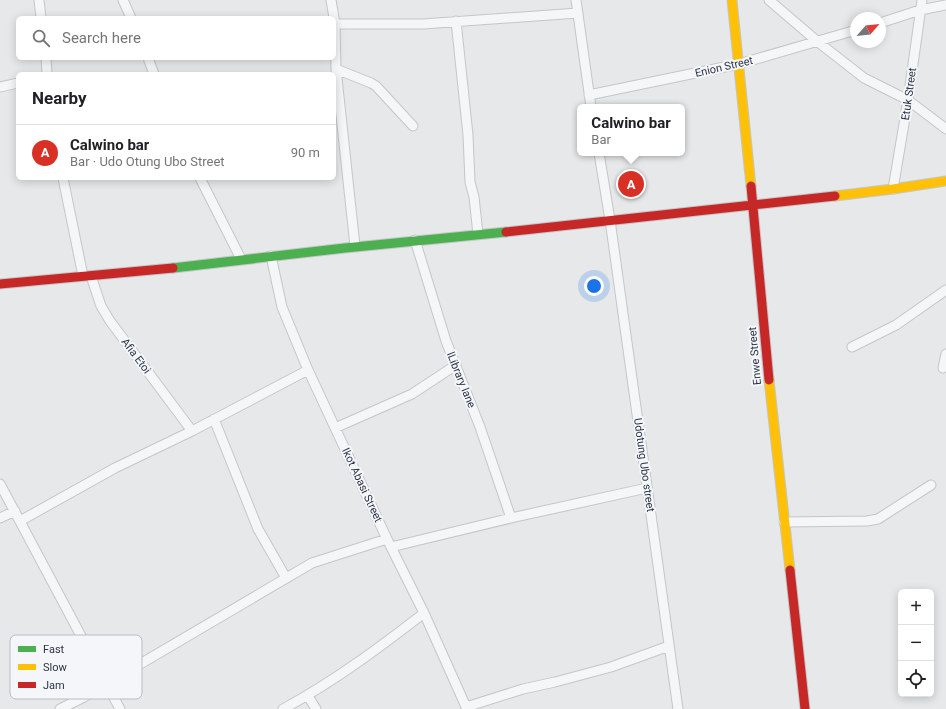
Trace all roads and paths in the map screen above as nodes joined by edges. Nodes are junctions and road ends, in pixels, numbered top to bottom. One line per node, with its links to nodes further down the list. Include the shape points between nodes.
1 (39, 0): 11 (street)
2 (123, 0): 12 (street)
3 (331, 0): 13 (street)
4 (576, 0): 10 (street)
5 (732, 0): 22 (street, Enwe Street)
6 (769, 0): 18 (street)
7 (922, 0): 9 (street, Etuk Street)
8 (946, 5): 9 (street)
9 (920, 10): 15 (street); 30 (street, Etuk Street)
10 (578, 13): 14 (street); 29 (street)
11 (41, 16)
12 (130, 16)
13 (334, 16)
14 (456, 21): 16 (street, via 423,24); 41 (street, via 468,135 470,182)
15 (886, 21)
16 (336, 24)
17 (850, 32): 18 (street, Enion Street)
18 (818, 42): 22 (street, Enion Street); 30 (street, via 864,78)
19 (46, 60): 24 (street)
20 (149, 60): 25 (street)
21 (336, 60): 23 (street)
22 (739, 64): 29 (street, Enion Street); 39 (street, Enwe Street)
23 (336, 69): 27 (street); 32 (street, via 376,86)
24 (47, 72)
25 (153, 72)
26 (16, 83): 28 (street)
27 (336, 85): 43 (street)
28 (0, 86)
29 (589, 95): 31 (street)
30 (908, 100): 33 (street); 38 (street, Etuk Street)
31 (590, 104)
32 (413, 126)
33 (946, 129)
34 (599, 156): 40 (street, Udotung Ubo street)
35 (63, 180): 46 (street, Afia Etoi)
36 (201, 180): 45 (street)
37 (946, 183): 38 (street)
38 (893, 189): 39 (street)
39 (753, 204): 40 (street); 64 (street, Enwe Street)
40 (610, 220): 41 (street); 59 (street, Udotung Ubo street)
41 (478, 234): 42 (street)
42 (415, 240): 43 (street); 51 (street, lLibrary lane, via 446,341)
43 (355, 246): 44 (street)
44 (271, 256): 45 (street); 53 (street, Ikot Abasi Street, via 282,307)
45 (241, 259): 46 (street)
46 (87, 276): 47 (street); 56 (street, Afia Etoi, via 110,321)
47 (0, 284)
48 (946, 290): 49 (street, via 896,325)
49 (852, 347)
50 (946, 354): 52 (street)
51 (456, 365): 55 (street, via 412,394); 62 (street, lLibrary lane)
52 (943, 368)
53 (308, 370): 54 (street); 55 (street, Ikot Abasi Street)
54 (214, 419): 56 (street); 67 (street, via 258,529)
55 (335, 428): 65 (street, Ikot Abasi Street)
56 (192, 431): 63 (street, via 115,468)
57 (0, 484): 60 (street)
58 (930, 485): 64 (street, via 878,519)
59 (647, 488): 62 (street); 70 (street, Udotung Ubo street)
60 (15, 511): 61 (street); 63 (street)
61 (0, 518)
62 (511, 518): 66 (street)
63 (20, 521): 69 (street)
64 (784, 522): 81 (street, Enwe Street)
65 (387, 539): 66 (street, Ikot Abasi Street); 67 (street, via 322,558)
66 (391, 547): 68 (street, Ikot Abasi Street)
67 (286, 578): 71 (street)
68 (424, 613): 72 (street); 75 (street, Ikot Abasi Street)
69 (81, 635)
70 (669, 646): 75 (street, via 596,671 523,689); 80 (street, Udotung Ubo street)
71 (142, 662)
72 (308, 696): 78 (street); 79 (street)
73 (80, 699): 76 (street)
74 (115, 699): 77 (street)
75 (467, 708)
76 (60, 709)
77 (120, 709)
78 (283, 709)
79 (316, 709)
80 (678, 709)
81 (805, 709)

